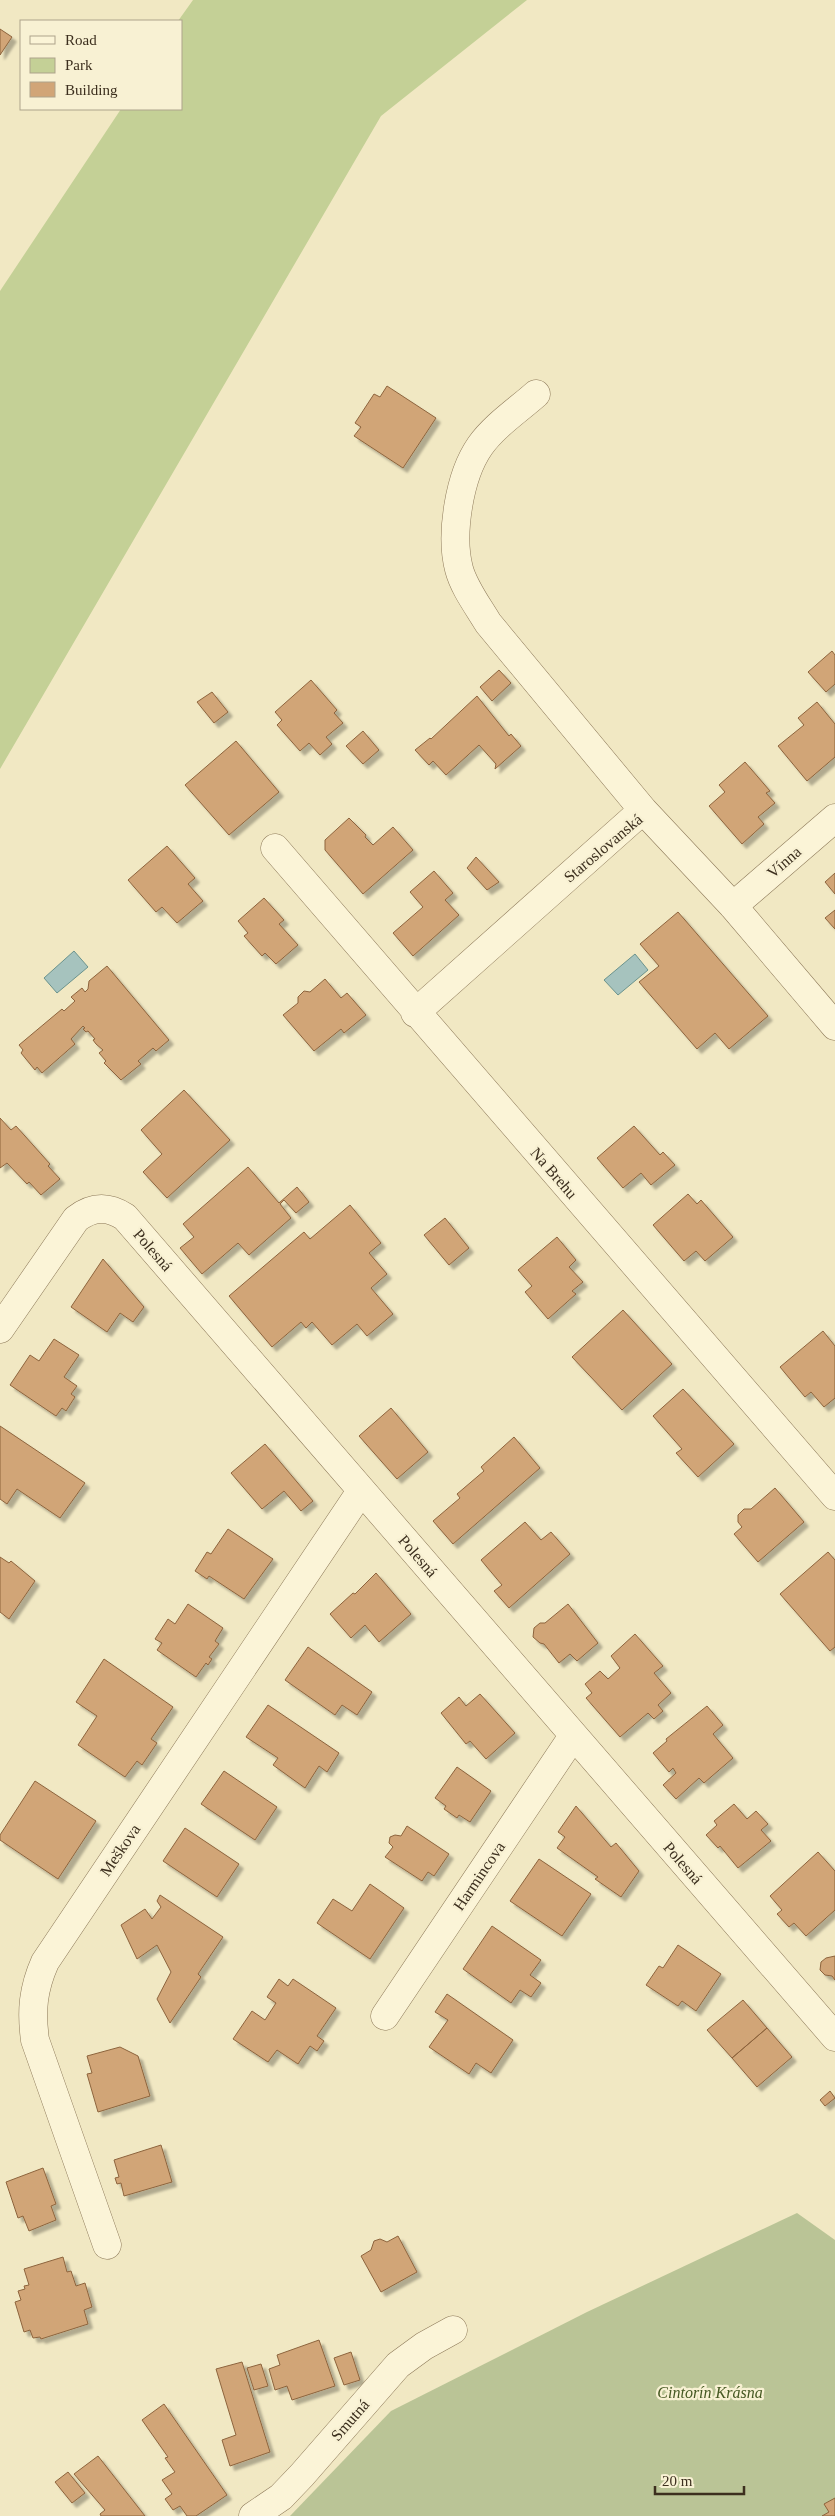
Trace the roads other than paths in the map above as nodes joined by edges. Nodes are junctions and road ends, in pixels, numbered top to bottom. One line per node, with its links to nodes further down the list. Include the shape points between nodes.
1 (536, 394): 2 (street, via 480,447 468,472 455,523 459,569 488,623)
2 (643, 810): 5 (street, Staroslovanská); 6 (street, Staroslovanská)
3 (835, 818): 5 (street, Vínna)
4 (274, 848): 6 (street, Na Brehu)
5 (733, 906): 7 (street, Staroslovanská)
6 (415, 1013): 10 (street, Na Brehu)
7 (835, 1026)
8 (0, 1330): 9 (street, Polesná, via 76,1219 88,1210 114,1210 125,1217)
9 (361, 1491): 11 (street, Polesná); 14 (street, Meškova, via 45,1962 37,1980 32,2006 35,2040)
10 (835, 1496)
11 (573, 1736): 12 (street, Harmincova); 13 (street, Polesná)
12 (384, 2016)
13 (835, 2037)
14 (107, 2245)
15 (453, 2330): 16 (street, Smutná, via 398,2365 281,2497)
16 (252, 2516)

